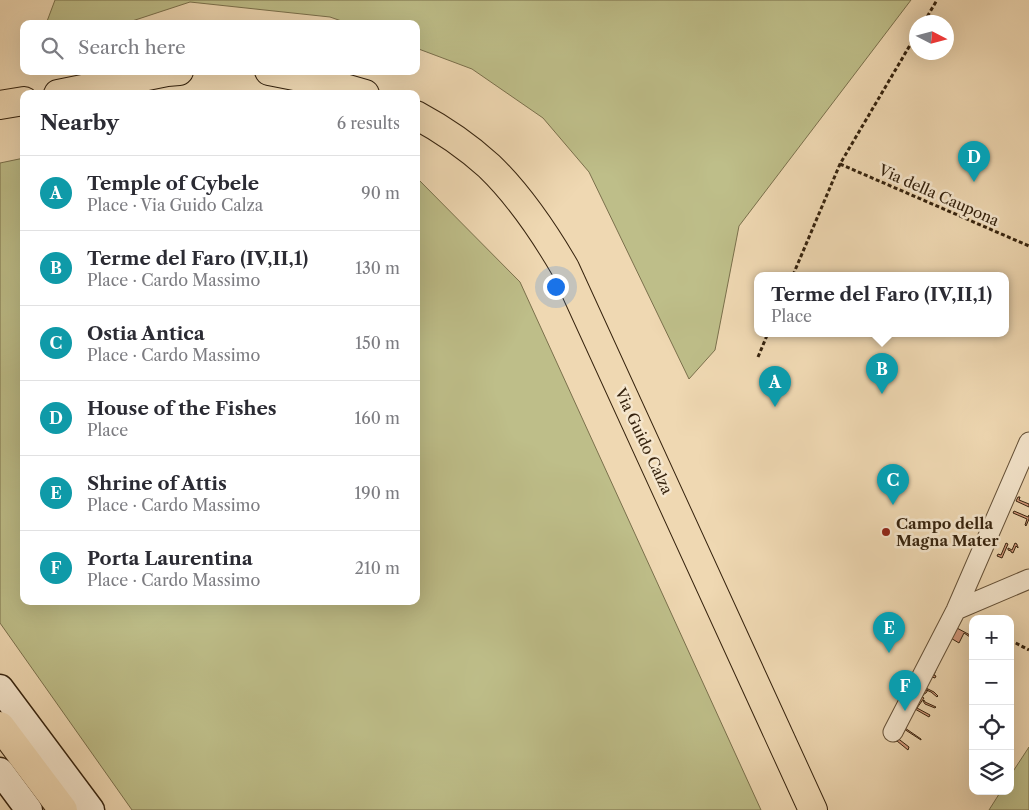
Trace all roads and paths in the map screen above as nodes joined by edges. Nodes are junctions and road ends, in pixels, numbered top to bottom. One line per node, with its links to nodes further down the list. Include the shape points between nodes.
1 (937, 0): 2 (path)
2 (928, 15)
3 (909, 47): 11 (path)
4 (152, 75): 6 (main road)
5 (289, 75): 7 (main road)
6 (78, 90)
7 (351, 90)
8 (20, 101): 9 (main road)
9 (0, 105)
10 (420, 117): 28 (main road, Via Guido Calza, via 441,129 489,166 522,203 552,246)
11 (840, 164): 12 (path, Via della Caupona); 13 (path)
12 (1029, 246)
13 (794, 272)
14 (766, 337): 15 (path)
15 (758, 357)
16 (1029, 442): 18 (street)
17 (1029, 578): 18 (street)
18 (956, 610): 23 (street)
19 (1014, 642): 20 (path)
20 (1029, 650)
21 (0, 688): 27 (street)
22 (0, 726): 26 (main road)
23 (893, 732)
24 (0, 771): 25 (street)
25 (29, 810)
26 (62, 810)
27 (91, 810)
28 (813, 810)

